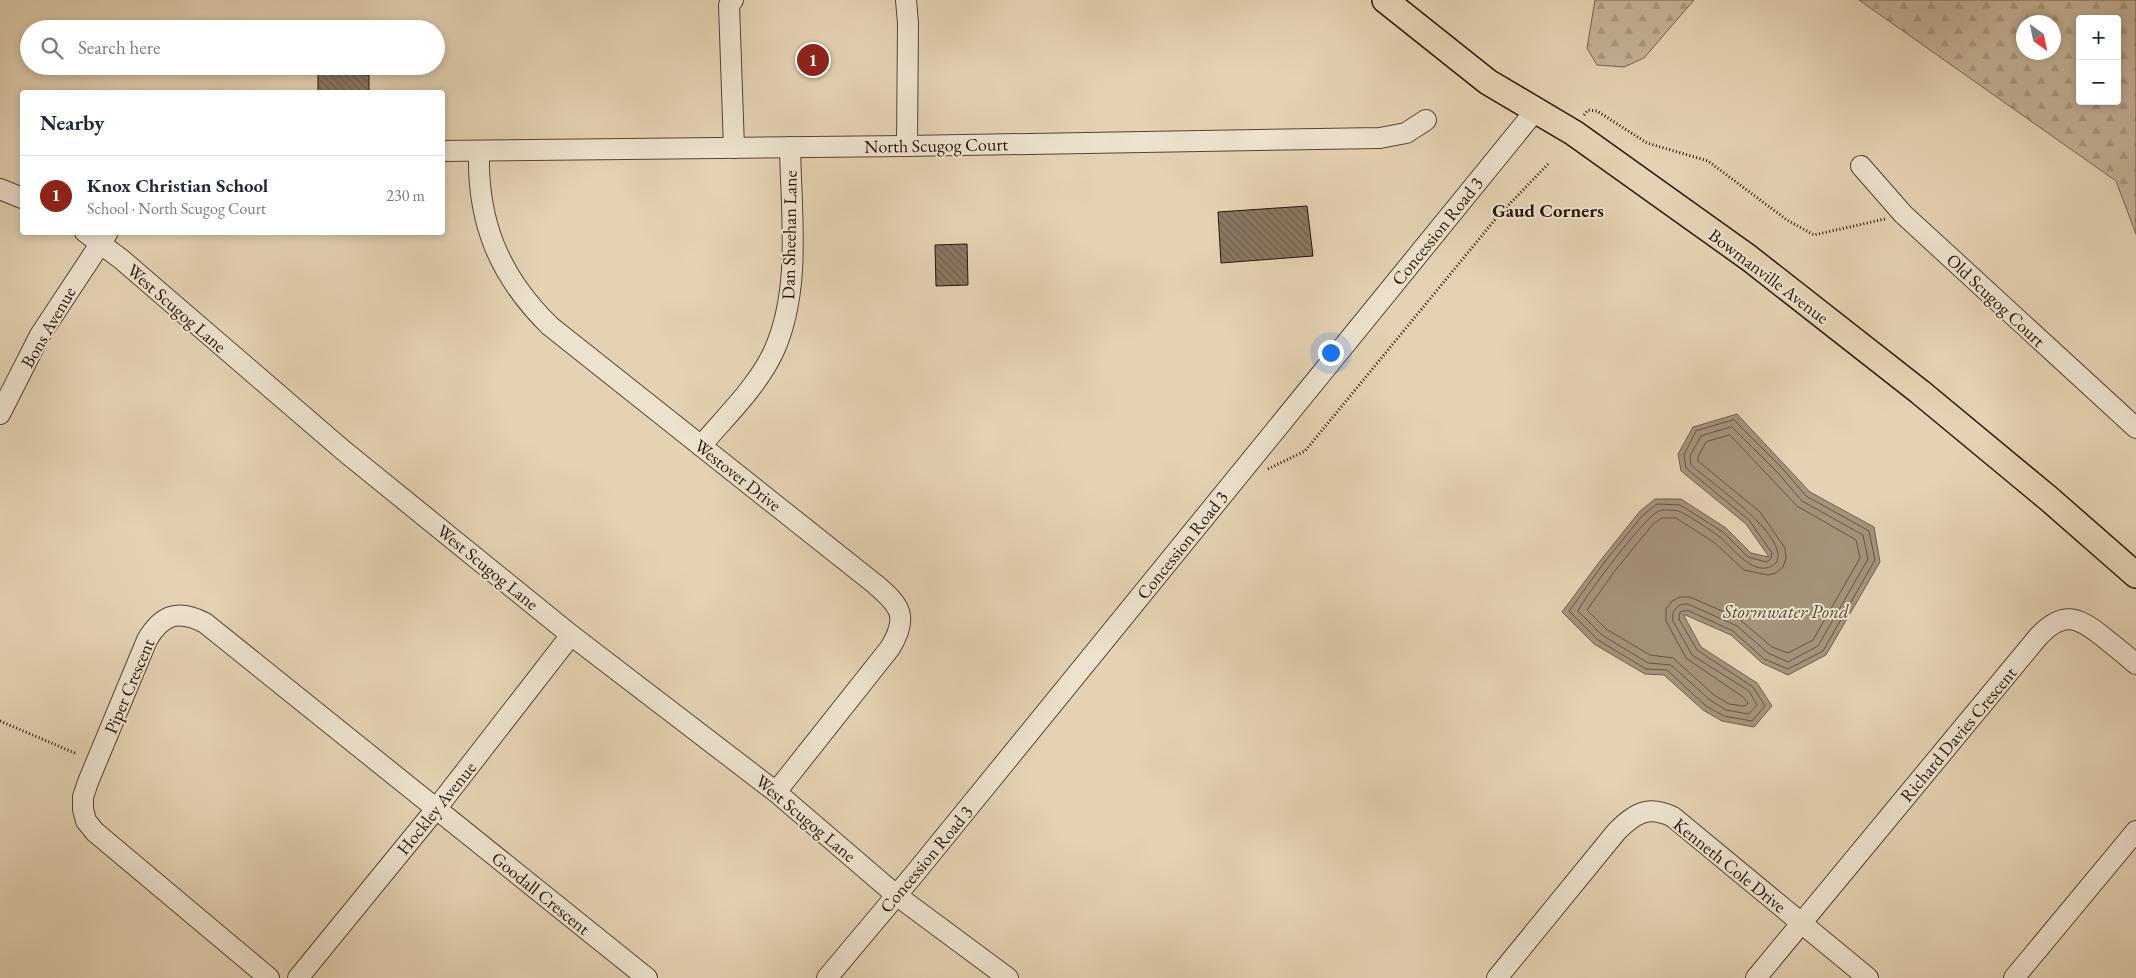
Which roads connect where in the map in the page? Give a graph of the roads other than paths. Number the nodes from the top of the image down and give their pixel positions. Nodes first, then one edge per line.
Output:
1 (733, 0) edge
2 (906, 0) edge
3 (1385, 0) edge
4 (1534, 111) junction
5 (1426, 120) dead end
6 (907, 146) junction
7 (790, 147) junction
8 (734, 148) junction
9 (478, 150) junction
10 (445, 151) edge
11 (1861, 166) dead end
12 (0, 188) edge
13 (20, 197) edge
14 (98, 236) edge
15 (0, 414) edge
16 (2136, 428) edge
17 (701, 446) junction
18 (2136, 575) edge
19 (571, 635) junction
20 (2136, 664) edge
21 (776, 792) junction
22 (436, 809) junction
23 (2136, 831) edge
24 (896, 895) junction
25 (1801, 923) junction
26 (269, 978) edge
27 (298, 978) edge
28 (646, 978) edge
29 (827, 978) edge
30 (1008, 978) edge
31 (1497, 978) edge
32 (1756, 978) edge
33 (1868, 978) edge
34 (2014, 978) edge

1 - 8 street
2 - 6 street
3 - 4 main road, Bowmanville Avenue
4 - 18 main road, Bowmanville Avenue
4 - 24 street, Concession Road 3
5 - 6 street, North Scugog Court
6 - 7 street, North Scugog Court
7 - 8 street, North Scugog Court
7 - 17 street, Dan Sheehan Lane
8 - 9 street, North Scugog Court
9 - 10 street, North Scugog Court
9 - 17 street, Westover Drive
11 - 16 street, Old Scugog Court
12 - 13 street
14 - 15 street, Bons Avenue
14 - 19 street, West Scugog Lane
17 - 21 street, Westover Drive
19 - 21 street, West Scugog Lane
19 - 22 street, Hockley Avenue
20 - 25 street, Richard Davies Crescent
21 - 24 street, West Scugog Lane
22 - 26 street, Piper Crescent
22 - 27 street, Hockley Avenue
22 - 28 street, Goodall Crescent
23 - 34 street
24 - 29 street, Concession Road 3
24 - 30 street, West Scugog Lane
25 - 31 street, Kenneth Cole Drive
25 - 32 street, Richard Davies Crescent
25 - 33 street, Kenneth Cole Drive

